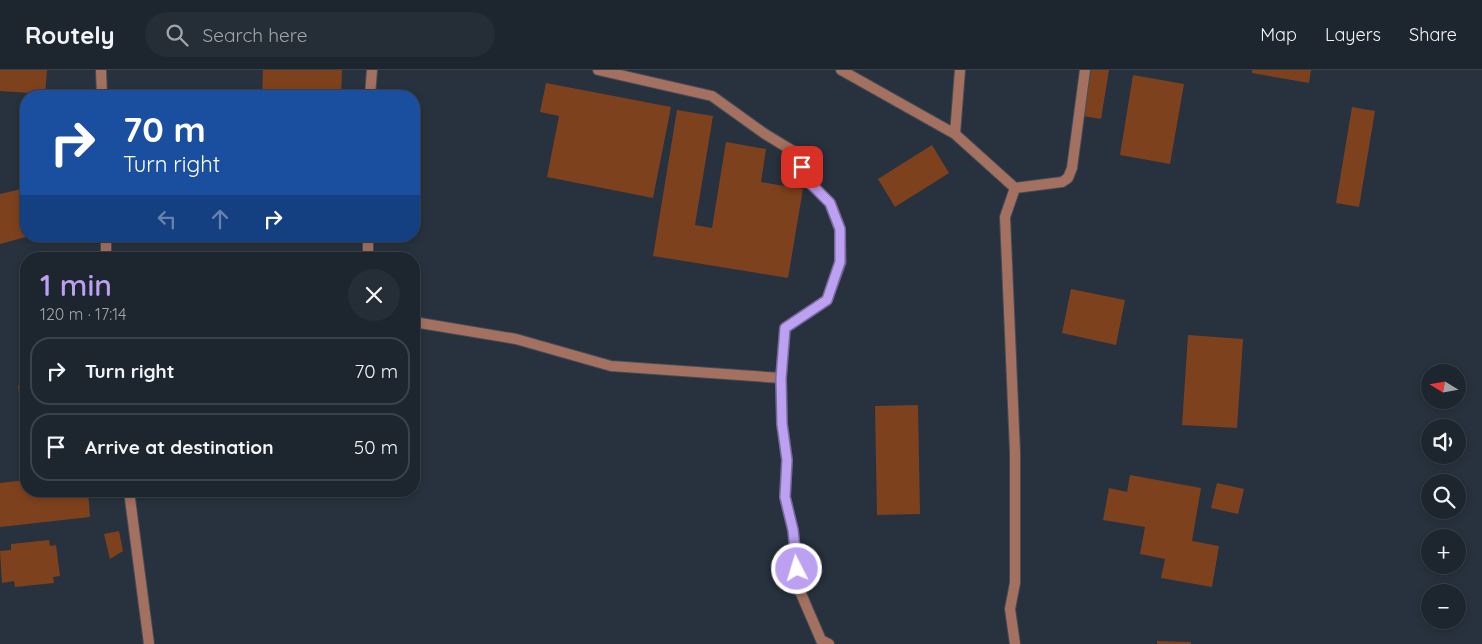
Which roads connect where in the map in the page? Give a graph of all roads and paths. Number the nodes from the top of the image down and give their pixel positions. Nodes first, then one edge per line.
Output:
1 (101, 70) edge
2 (372, 70) edge
3 (598, 70) edge
4 (841, 70) edge
5 (960, 70) edge
6 (1086, 70) edge
7 (102, 90) edge
8 (370, 90) edge
9 (955, 134) junction
10 (1015, 188) junction
11 (420, 323) edge
12 (781, 378) junction
13 (130, 497) edge
14 (823, 643) edge
15 (149, 644) edge
16 (1015, 644) edge

1 - 7 street
2 - 8 street
3 - 12 street
4 - 9 street
5 - 9 street
6 - 10 street
9 - 10 street
10 - 16 street
11 - 12 street
12 - 14 street
13 - 15 street

